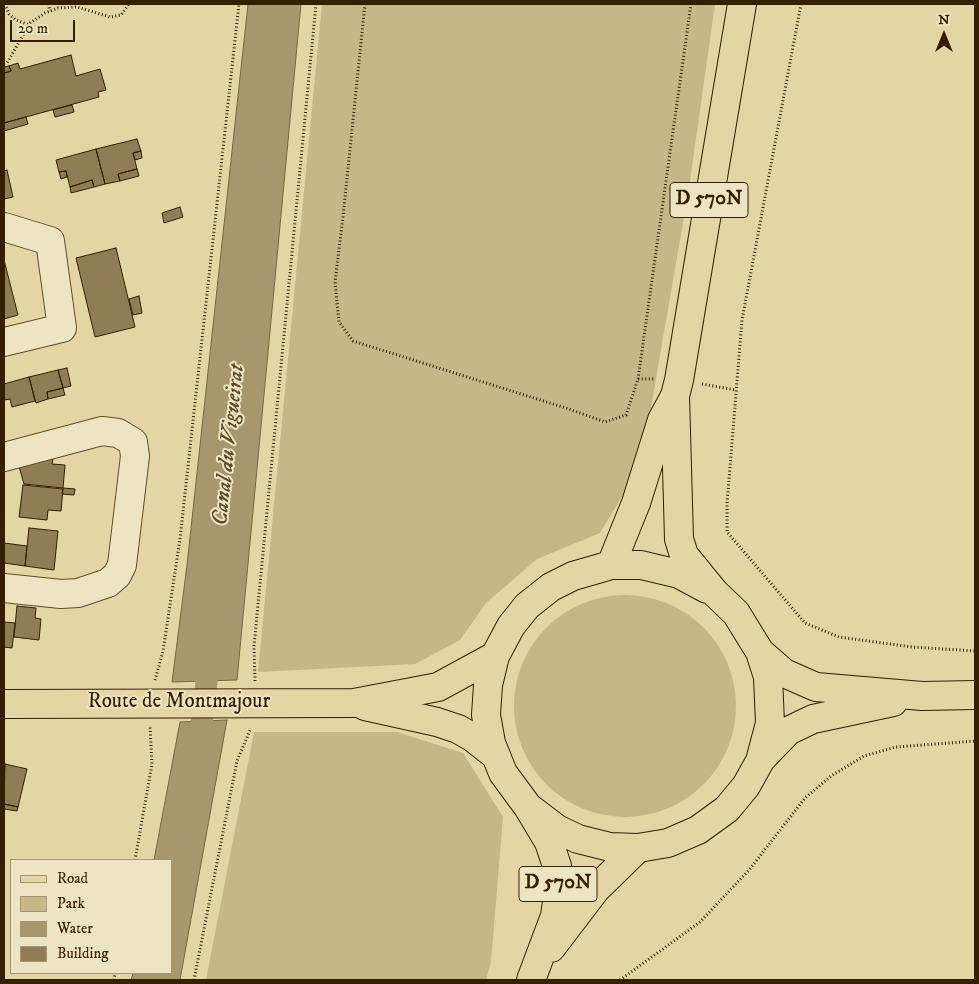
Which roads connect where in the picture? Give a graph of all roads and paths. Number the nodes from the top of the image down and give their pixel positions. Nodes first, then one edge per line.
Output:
1 (5, 4) edge
2 (48, 4) edge
3 (130, 4) edge
4 (239, 4) edge
5 (316, 4) edge
6 (364, 4) edge
7 (691, 4) edge
8 (742, 4) edge
9 (801, 4) edge
10 (50, 11) junction
11 (29, 25) junction
12 (4, 63) edge
13 (4, 227) edge
14 (4, 342) edge
15 (638, 379) junction
16 (677, 388) junction
17 (736, 390) junction
18 (4, 457) edge
19 (611, 565) junction
20 (4, 588) edge
21 (715, 593) junction
22 (975, 651) edge
23 (760, 652) junction
24 (495, 656) junction
25 (975, 695) edge
26 (922, 696) junction
27 (152, 702) junction
28 (258, 702) junction
29 (354, 703) junction
30 (4, 704) edge
31 (975, 741) edge
32 (496, 755) junction
33 (760, 761) junction
34 (528, 807) junction
35 (638, 848) junction
36 (135, 859) edge
37 (535, 973) edge
38 (194, 980) edge
39 (620, 980) edge

1 - 11 path
2 - 10 path
3 - 10 path
4 - 27 path
5 - 28 path
6 - 15 path
7 - 15 path
8 - 16 main road, D 570N
9 - 17 path
10 - 11 path
11 - 12 path
13 - 14 street
15 - 16 path
16 - 17 path
16 - 19 main road, D 570N
16 - 21 main road, D 570N
17 - 22 path
18 - 20 street
19 - 21 main road
19 - 24 main road
21 - 23 main road
23 - 26 main road
23 - 33 main road
24 - 29 main road, Route de Montmajour
24 - 32 main road
25 - 26 main road
26 - 33 main road
27 - 28 main road, Route de Montmajour
27 - 30 main road, Route de Montmajour
27 - 36 path
28 - 29 main road, Route de Montmajour
28 - 38 path
29 - 32 main road, Route de Montmajour
31 - 39 path
32 - 34 main road
33 - 35 main road
34 - 35 main road
34 - 37 main road, D 570N
35 - 37 main road, D 570N

